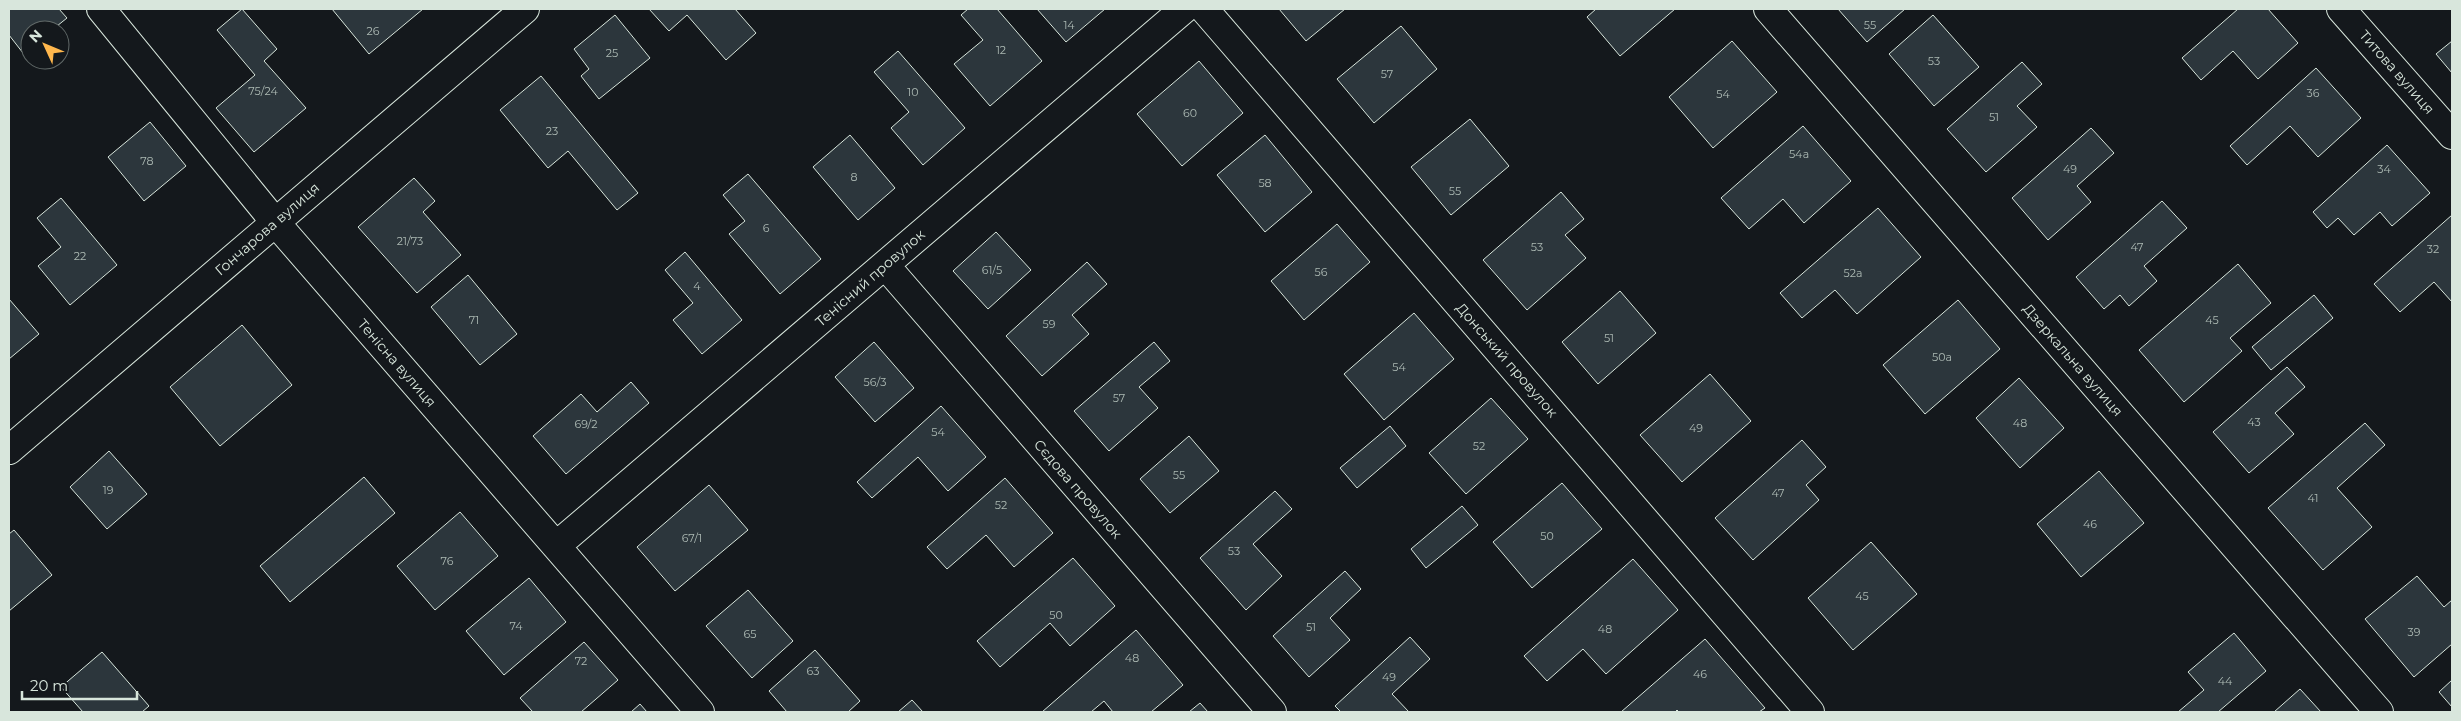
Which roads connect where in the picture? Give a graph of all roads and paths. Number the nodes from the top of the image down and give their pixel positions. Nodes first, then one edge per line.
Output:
1 (101, 9) edge
2 (525, 9) edge
3 (1184, 9) edge
4 (1204, 9) edge
5 (1768, 9) edge
6 (2341, 9) edge
7 (2452, 135) edge
8 (275, 222) junction
9 (885, 265) junction
10 (9, 450) edge
11 (556, 546) junction
12 (700, 712) edge
13 (1272, 712) edge
14 (1810, 712) edge
15 (2379, 712) edge

1 - 8 street, Тенісна вулиця
2 - 8 street, Гончарова вулиця
3 - 9 street, Тенісний провулок
4 - 14 street, Донський провулок
5 - 15 street, Дзеркальна вулиця
6 - 7 street, Титова вулиця
8 - 10 street, Гончарова вулиця
8 - 11 street, Тенісна вулиця
9 - 11 street, Тенісний провулок
9 - 13 street, Сєдова провулок
11 - 12 street, Тенісна вулиця

